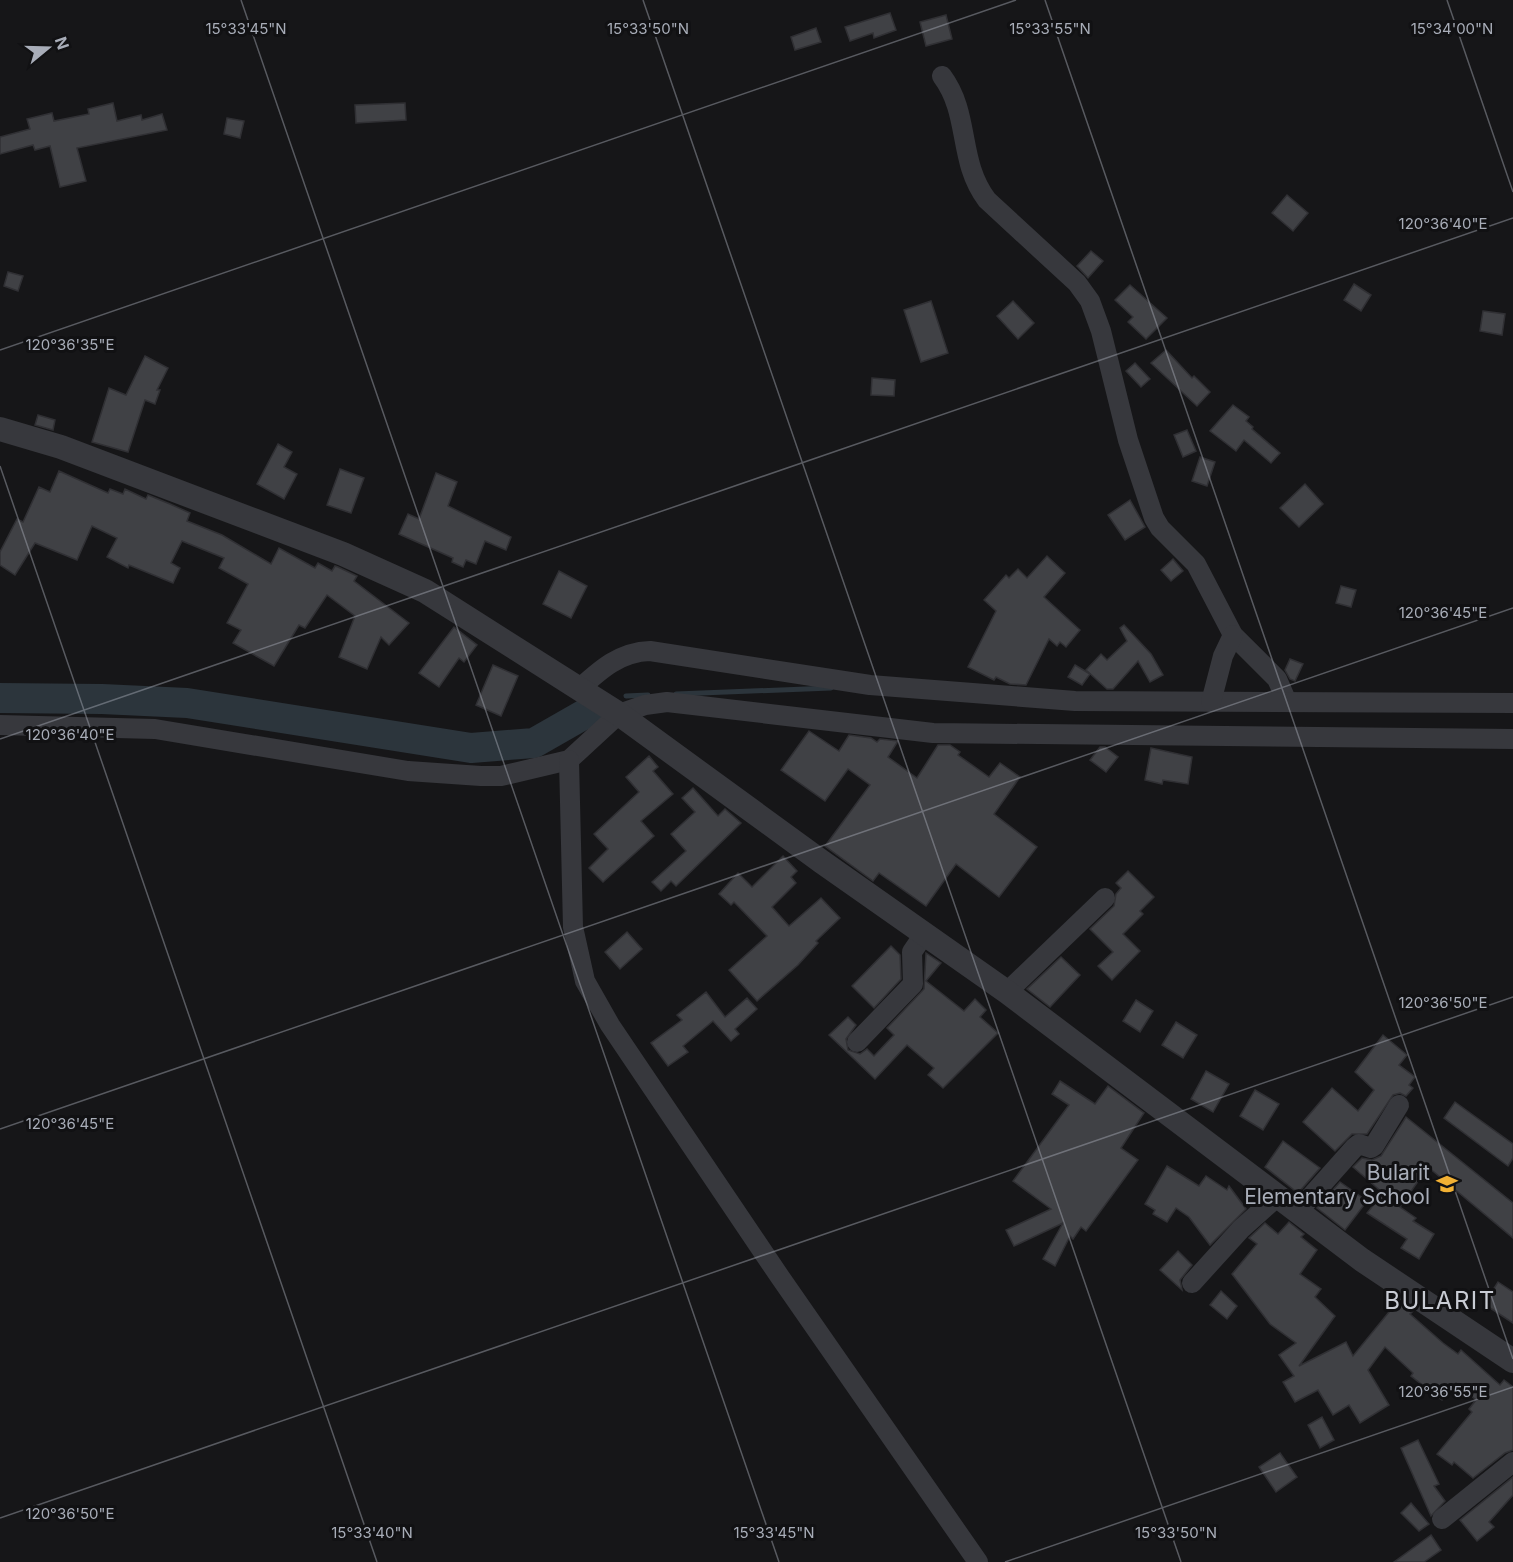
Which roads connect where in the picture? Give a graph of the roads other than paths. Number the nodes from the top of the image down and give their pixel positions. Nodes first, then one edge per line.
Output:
1 (942, 76) dead end
2 (0, 429) edge
3 (1233, 635) junction
4 (579, 688) junction
5 (1211, 702) junction
6 (1287, 702) junction
7 (1513, 704) edge
8 (619, 714) junction
9 (0, 725) edge
10 (1513, 739) edge
11 (569, 760) junction
12 (1105, 898) dead end
13 (925, 933) junction
14 (1007, 992) junction
15 (857, 1042) dead end
16 (1399, 1105) dead end
17 (1279, 1195) junction
18 (1299, 1210) junction
19 (1192, 1283) dead end
20 (1513, 1361) edge
21 (1513, 1462) edge
22 (1442, 1518) dead end
23 (978, 1562) edge

1 - 3 street
2 - 4 street
3 - 5 street
3 - 6 street
4 - 5 street
4 - 8 street
5 - 6 street
6 - 7 street
8 - 10 street
8 - 11 street
8 - 13 street
9 - 11 street
11 - 23 street
12 - 14 street
13 - 14 street
13 - 15 street
14 - 17 street
16 - 18 street
17 - 18 street
17 - 19 street
18 - 20 street
21 - 22 street

